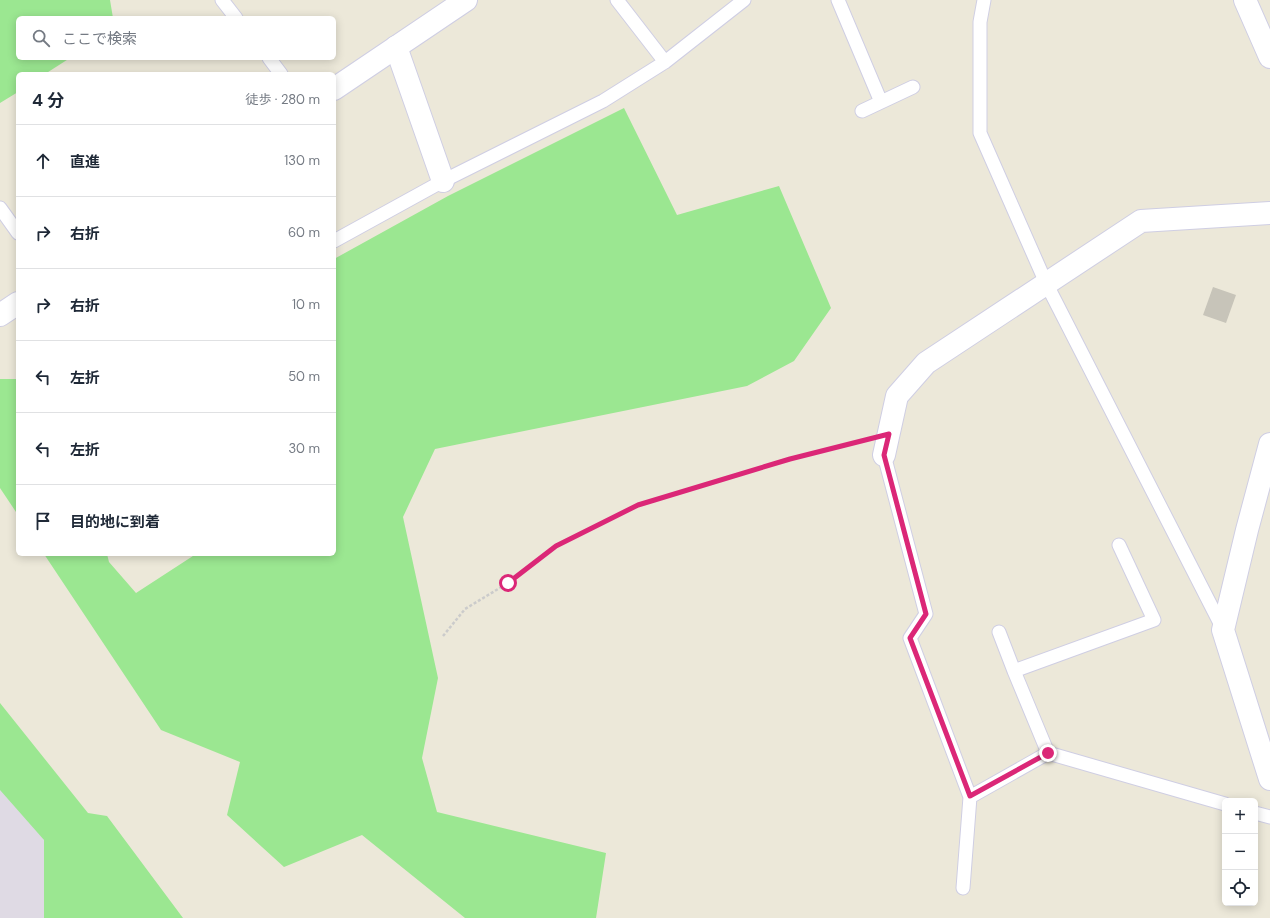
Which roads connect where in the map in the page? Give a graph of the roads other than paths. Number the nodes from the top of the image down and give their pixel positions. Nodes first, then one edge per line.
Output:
1 (222, 0) edge
2 (466, 0) edge
3 (617, 0) edge
4 (744, 0) edge
5 (838, 0) edge
6 (984, 0) edge
7 (1246, 0) edge
8 (234, 16) edge
9 (396, 47) junction
10 (1270, 57) edge
11 (271, 60) edge
12 (665, 62) junction
13 (280, 72) edge
14 (913, 87) dead end
15 (336, 88) edge
16 (881, 102) junction
17 (862, 111) dead end
18 (443, 181) junction
19 (0, 208) edge
20 (1270, 212) edge
21 (16, 231) edge
22 (336, 240) edge
23 (1046, 283) junction
24 (16, 304) edge
25 (0, 315) edge
26 (887, 444) joint
27 (1270, 444) edge
28 (1119, 545) dead end
29 (1223, 630) junction
30 (999, 632) dead end
31 (1014, 671) junction
32 (1048, 753) junction
33 (1270, 779) edge
34 (970, 796) junction
35 (1222, 803) edge
36 (1258, 814) edge
37 (1270, 818) edge
38 (963, 888) dead end

1 - 8 lane
2 - 9 street
3 - 12 lane
4 - 12 lane
5 - 16 lane
6 - 23 lane
7 - 10 street
9 - 15 street
9 - 18 street
11 - 13 lane
12 - 18 lane
14 - 16 lane
16 - 17 lane
18 - 22 lane
19 - 21 lane
20 - 23 street
23 - 26 street
23 - 29 lane
24 - 25 street
26 - 34 lane
27 - 29 street
28 - 31 lane
29 - 33 street
30 - 31 lane
31 - 32 lane
32 - 34 lane
32 - 35 lane
34 - 38 lane
36 - 37 lane

